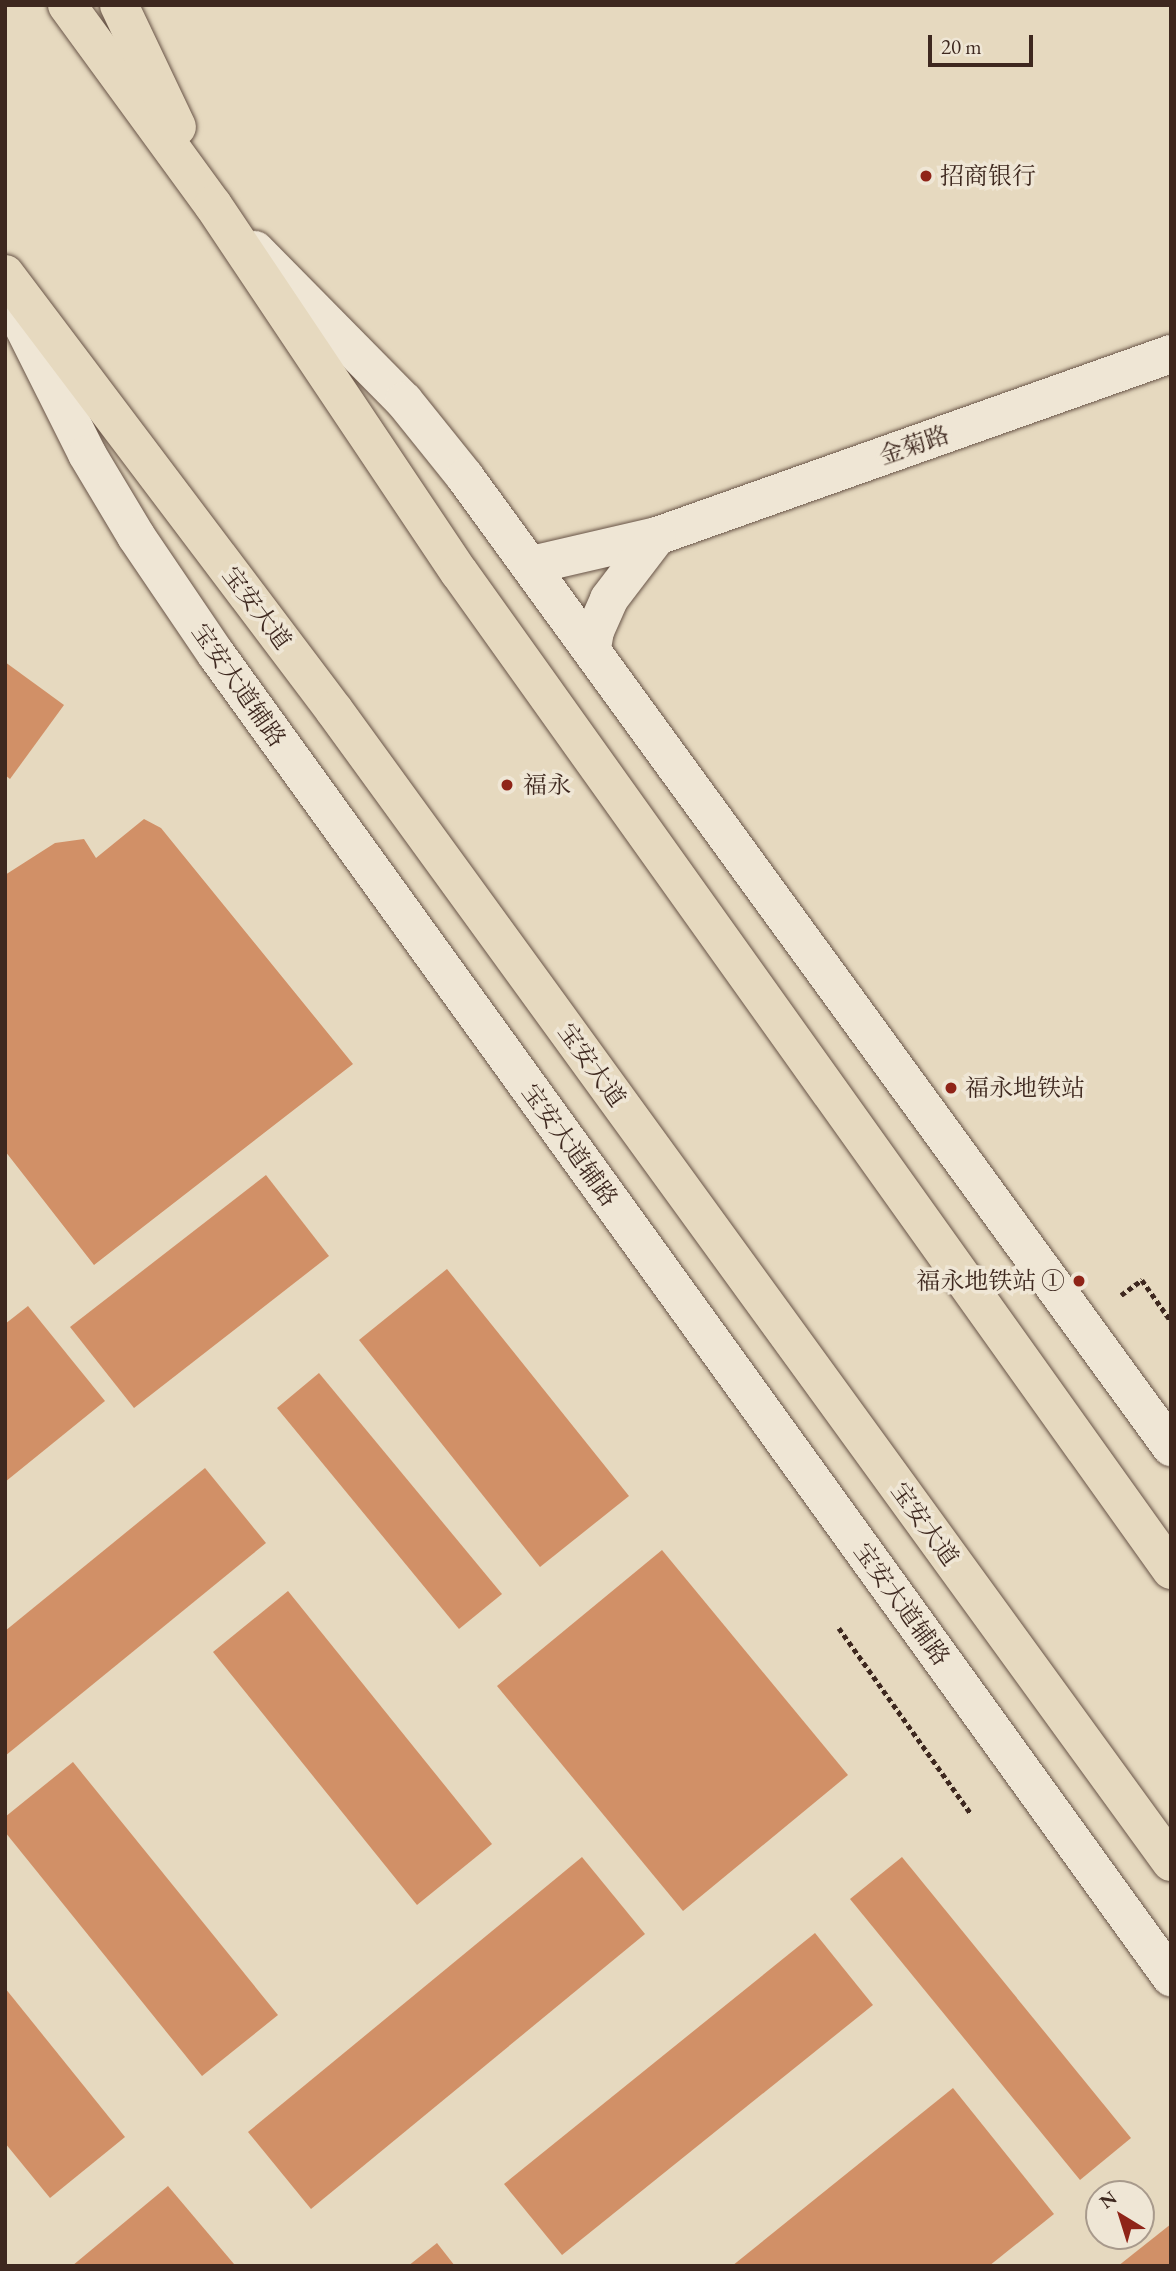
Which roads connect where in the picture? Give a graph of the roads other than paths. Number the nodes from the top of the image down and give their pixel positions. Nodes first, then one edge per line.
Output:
1 (67, 5) edge
2 (119, 5) edge
3 (213, 205) junction
4 (5, 274) edge
5 (5, 290) edge
6 (1171, 354) edge
7 (657, 536) junction
8 (532, 565) junction
9 (592, 648) junction
10 (1171, 1447) edge
11 (1171, 1570) edge
12 (1171, 1862) edge
13 (1171, 1977) edge

1 - 3 main road
2 - 3 main road
3 - 8 main road
3 - 11 main road
4 - 12 main road, 宝安大道
5 - 13 main road, 宝安大道辅路
6 - 7 main road, 金菊路
7 - 8 main road, 金菊路
7 - 9 main road
8 - 9 main road
9 - 10 main road

